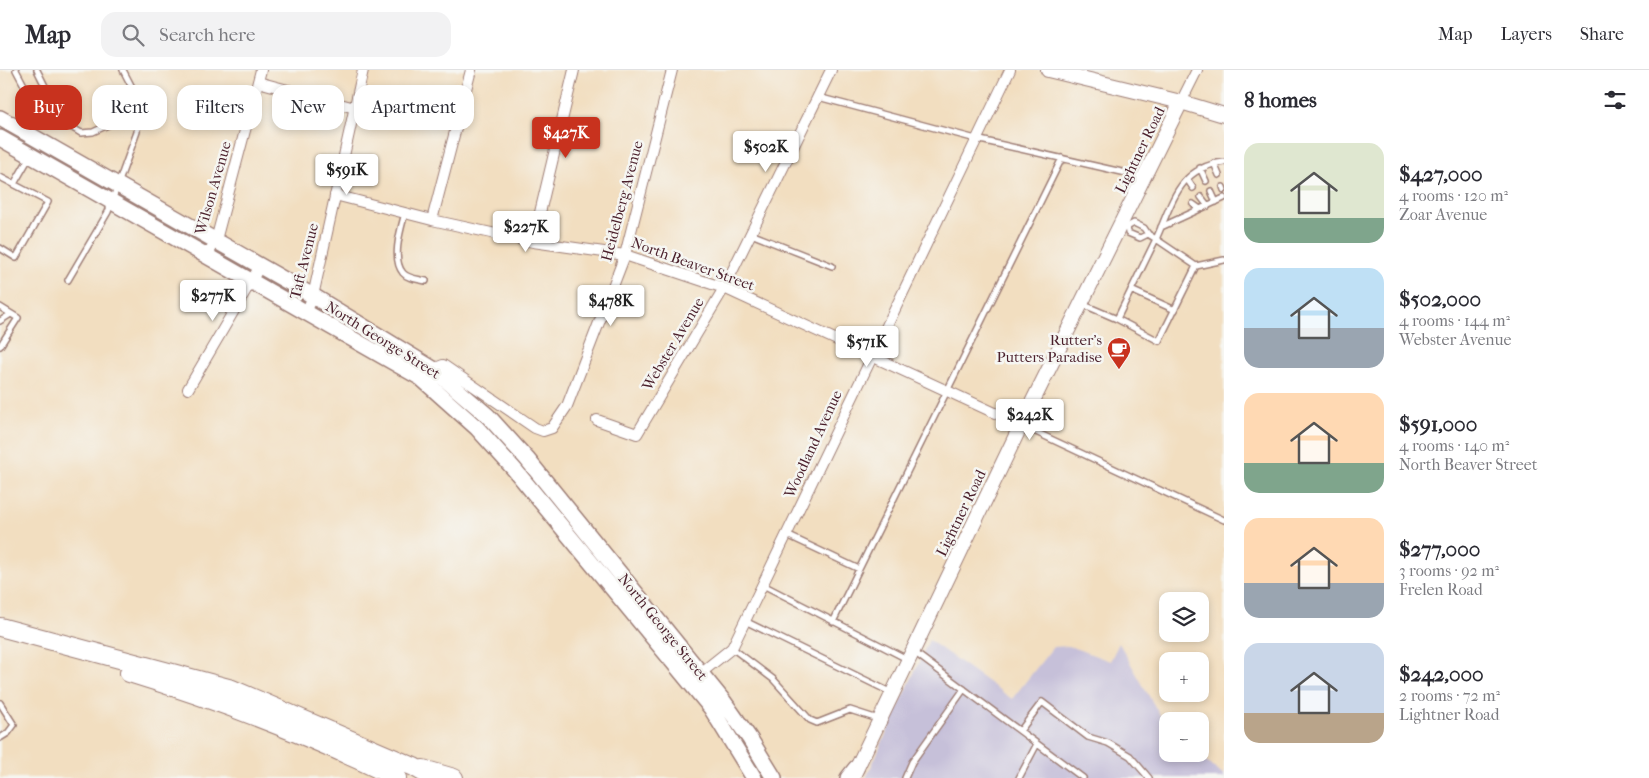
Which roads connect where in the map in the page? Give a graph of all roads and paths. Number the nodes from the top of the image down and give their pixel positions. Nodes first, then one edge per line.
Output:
1 (16, 70) edge
2 (37, 70) edge
3 (123, 70) edge
4 (260, 70) edge
5 (363, 70) edge
6 (471, 70) edge
7 (574, 70) edge
8 (672, 70) edge
9 (831, 70) edge
10 (1010, 70) edge
11 (1048, 70) edge
12 (1197, 70) edge
13 (258, 82) junction
14 (24, 85) edge
15 (44, 85) edge
16 (131, 85) edge
17 (360, 85) edge
18 (818, 97) junction
19 (1181, 102) junction
20 (354, 108) edge
21 (354, 112) edge
22 (1224, 114) edge
23 (0, 118) edge
24 (76, 130) edge
25 (98, 130) edge
26 (137, 130) edge
27 (0, 138) edge
28 (976, 139) junction
29 (30, 155) junction
30 (1062, 158) junction
31 (1224, 162) edge
32 (1214, 163) junction
33 (1200, 168) junction
34 (1219, 176) dead end
35 (0, 177) edge
36 (1144, 177) junction
37 (1186, 180) junction
38 (1206, 180) dead end
39 (14, 184) junction
40 (118, 185) junction
41 (1193, 188) dead end
42 (1178, 191) junction
43 (1211, 191) dead end
44 (335, 195) junction
45 (1184, 196) dead end
46 (1201, 197) dead end
47 (1224, 198) edge
48 (112, 202) junction
49 (1216, 202) junction
50 (1193, 204) dead end
51 (1208, 206) junction
52 (1200, 209) junction
53 (405, 213) junction
54 (432, 220) junction
55 (1124, 225) junction
56 (1162, 228) junction
57 (750, 234) junction
58 (1148, 234) junction
59 (1156, 239) junction
60 (216, 240) junction
61 (533, 242) junction
62 (0, 248) edge
63 (625, 255) junction
64 (207, 256) junction
65 (1224, 260) edge
66 (260, 266) junction
67 (832, 266) dead end
68 (1196, 266) junction
69 (68, 280) dead end
70 (252, 280) junction
71 (426, 281) dead end
72 (724, 288) junction
73 (1131, 290) junction
74 (313, 296) junction
75 (1082, 304) junction
76 (0, 307) edge
77 (1174, 310) junction
78 (306, 313) junction
79 (10, 314) junction
80 (1117, 319) junction
81 (0, 321) edge
82 (0, 346) edge
83 (872, 356) junction
84 (433, 369) junction
85 (188, 389) dead end
86 (947, 391) junction
87 (597, 420) dead end
88 (1021, 425) junction
89 (1224, 520) edge
90 (787, 535) junction
91 (859, 569) junction
92 (763, 585) junction
93 (745, 621) junction
94 (833, 622) junction
95 (0, 636) edge
96 (732, 648) junction
97 (911, 656) junction
98 (696, 677) junction
99 (964, 689) junction
100 (893, 694) junction
101 (0, 703) edge
102 (881, 719) junction
103 (1020, 731) junction
104 (0, 738) edge
105 (750, 739) junction
106 (1037, 744) junction
107 (414, 767) junction
108 (852, 775) edge
109 (397, 778) edge
110 (433, 778) edge
111 (454, 778) edge
112 (754, 778) edge
113 (774, 778) edge
114 (785, 778) edge
115 (905, 778) edge
116 (1019, 778) edge
117 (1083, 778) edge
118 (1148, 778) edge

1 - 14 lane
2 - 15 lane
3 - 16 lane
4 - 13 street, Wilson Avenue
5 - 17 street, Taft Avenue
6 - 54 street
7 - 61 street
8 - 63 street, Heidelberg Avenue
9 - 18 street, Webster Avenue
10 - 28 street, Woodland Avenue
11 - 19 street
12 - 19 street
13 - 20 street
13 - 60 street, Wilson Avenue
18 - 28 lane
18 - 57 street, Webster Avenue
19 - 22 street
19 - 36 street, Lightner Road
21 - 44 street, Taft Avenue
23 - 40 main road, North George Street
24 - 25 lane
26 - 40 lane
27 - 29 main road, North George Street
28 - 30 lane
28 - 83 street, Woodland Avenue
29 - 39 lane
29 - 48 main road, North George Street
30 - 36 lane
30 - 86 lane
31 - 32 lane
32 - 33 lane
32 - 34 lane
33 - 37 lane
33 - 38 lane
35 - 39 lane
36 - 55 street, Lightner Road
37 - 41 lane
37 - 42 lane
39 - 62 lane
40 - 48 lane
40 - 60 main road, North George Street
42 - 45 lane
42 - 56 lane
43 - 49 lane
44 - 53 street, North Beaver Street
44 - 74 street, Taft Avenue
46 - 51 lane
47 - 49 lane
48 - 64 main road, North George Street
48 - 69 lane
49 - 51 lane
50 - 52 lane
51 - 52 lane
52 - 56 lane
53 - 54 street, North Beaver Street
53 - 71 lane
54 - 61 street, North Beaver Street
55 - 58 lane
55 - 58 lane
55 - 75 street, Lightner Road
56 - 59 lane
57 - 67 lane
57 - 72 street, Webster Avenue
58 - 59 lane
59 - 68 lane
59 - 73 lane
60 - 64 street, Wilson Avenue
60 - 66 main road, North George Street
61 - 63 street, North Beaver Street
63 - 72 street, North Beaver Street
63 - 84 street, Heidelberg Avenue
64 - 70 main road, North George Street
65 - 68 lane
66 - 70 street
66 - 74 main road, North George Street
68 - 77 lane
70 - 78 main road, North George Street
70 - 85 street
72 - 83 street, North Beaver Street
72 - 87 street, Webster Avenue
73 - 77 lane
73 - 80 lane
74 - 78 street, Taft Avenue
74 - 84 main road, North George Street
75 - 80 lane
75 - 88 street, Lightner Road
76 - 79 lane
77 - 80 lane
78 - 98 main road, North George Street
79 - 81 lane
79 - 82 lane
83 - 86 street, North Beaver Street
83 - 90 street, Woodland Avenue
84 - 98 main road, North George Street
86 - 88 street, North Beaver Street
86 - 91 lane
88 - 89 lane
88 - 97 street, Lightner Road
90 - 91 lane
90 - 92 street, Woodland Avenue
91 - 94 lane
92 - 93 street, Woodland Avenue
92 - 94 lane
93 - 96 street, Woodland Avenue
93 - 100 lane
94 - 97 lane
95 - 107 highway
95 - 109 highway
96 - 98 street, Woodland Avenue
96 - 102 lane
97 - 99 lane
97 - 100 street, Lightner Road
98 - 105 main road, North George Street
98 - 112 main road, North George Street
99 - 103 lane
99 - 115 lane
100 - 102 street, Lightner Road
101 - 104 lane
102 - 108 street, Lightner Road
103 - 106 lane
103 - 118 lane
105 - 113 main road, North George Street
105 - 114 main road
106 - 116 lane
106 - 117 lane
107 - 110 highway
107 - 111 highway

